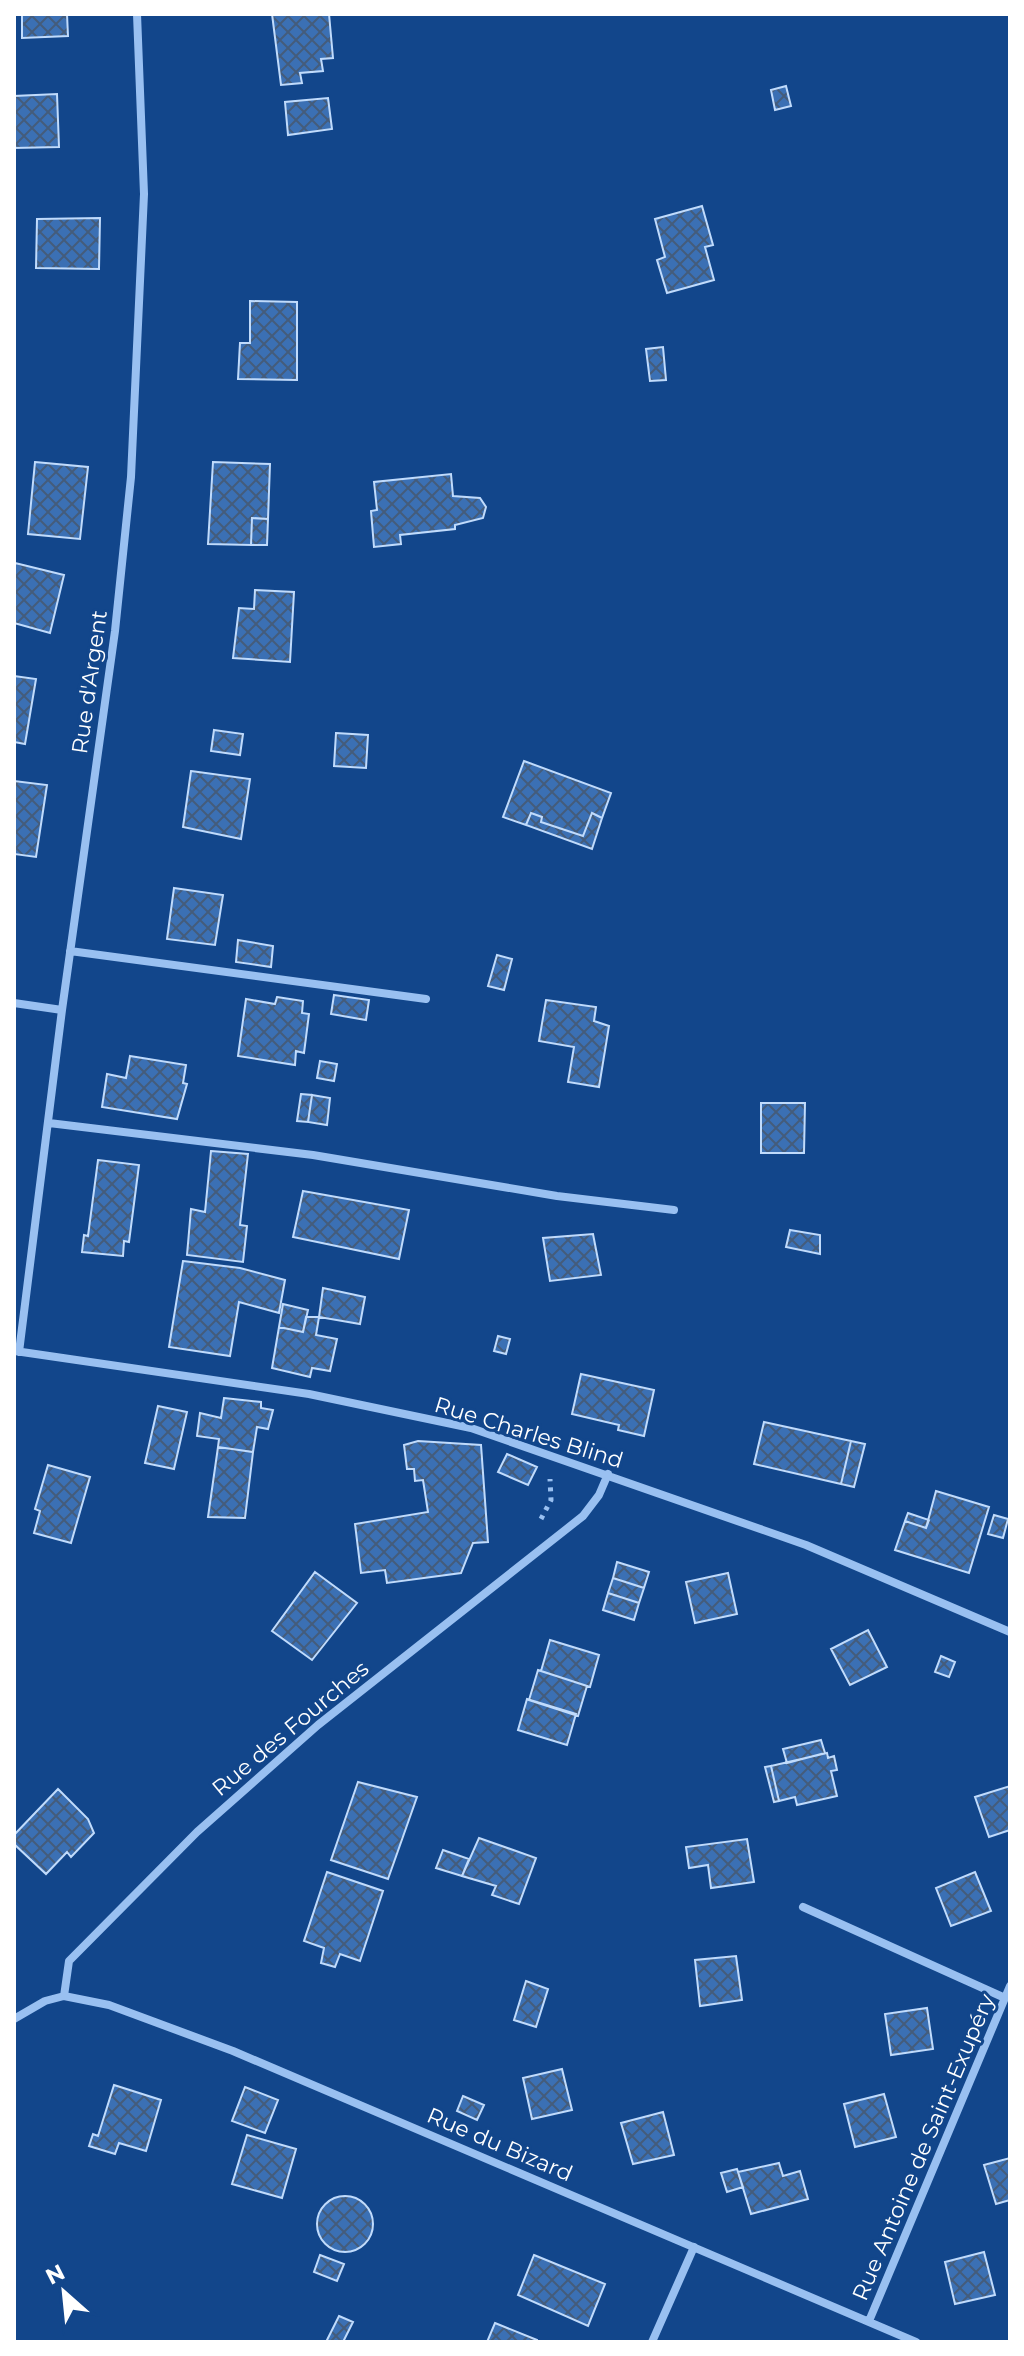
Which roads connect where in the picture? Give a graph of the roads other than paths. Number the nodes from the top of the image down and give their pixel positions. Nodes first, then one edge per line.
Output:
1 (137, 14) edge
2 (70, 951) junction
3 (426, 999) dead end
4 (14, 1003) edge
5 (62, 1010) junction
6 (49, 1123) junction
7 (674, 1210) dead end
8 (17, 1351) edge
9 (608, 1474) junction
10 (1010, 1632) edge
11 (803, 1907) dead end
12 (1010, 1986) edge
13 (64, 1996) junction
14 (1005, 1998) junction
15 (14, 2019) edge
16 (694, 2247) junction
17 (869, 2321) junction
18 (652, 2342) edge
19 (916, 2342) edge

1 - 2 street, Rue d'Argent
2 - 3 street
2 - 5 street, Rue d'Argent
4 - 5 street
5 - 6 street, Rue d'Argent
6 - 7 street
6 - 8 street, Rue d'Argent
8 - 9 street, Rue Charles Blind
9 - 10 street, Rue Charles Blind
9 - 13 street, Rue des Fourches
11 - 14 street
12 - 14 street, Rue Antoine de Saint-Exupéry
13 - 15 street
13 - 16 street, Rue du Bizard
14 - 17 street, Rue Antoine de Saint-Exupéry
16 - 17 street, Rue du Bizard
16 - 18 street
17 - 19 street, Rue du Bizard

